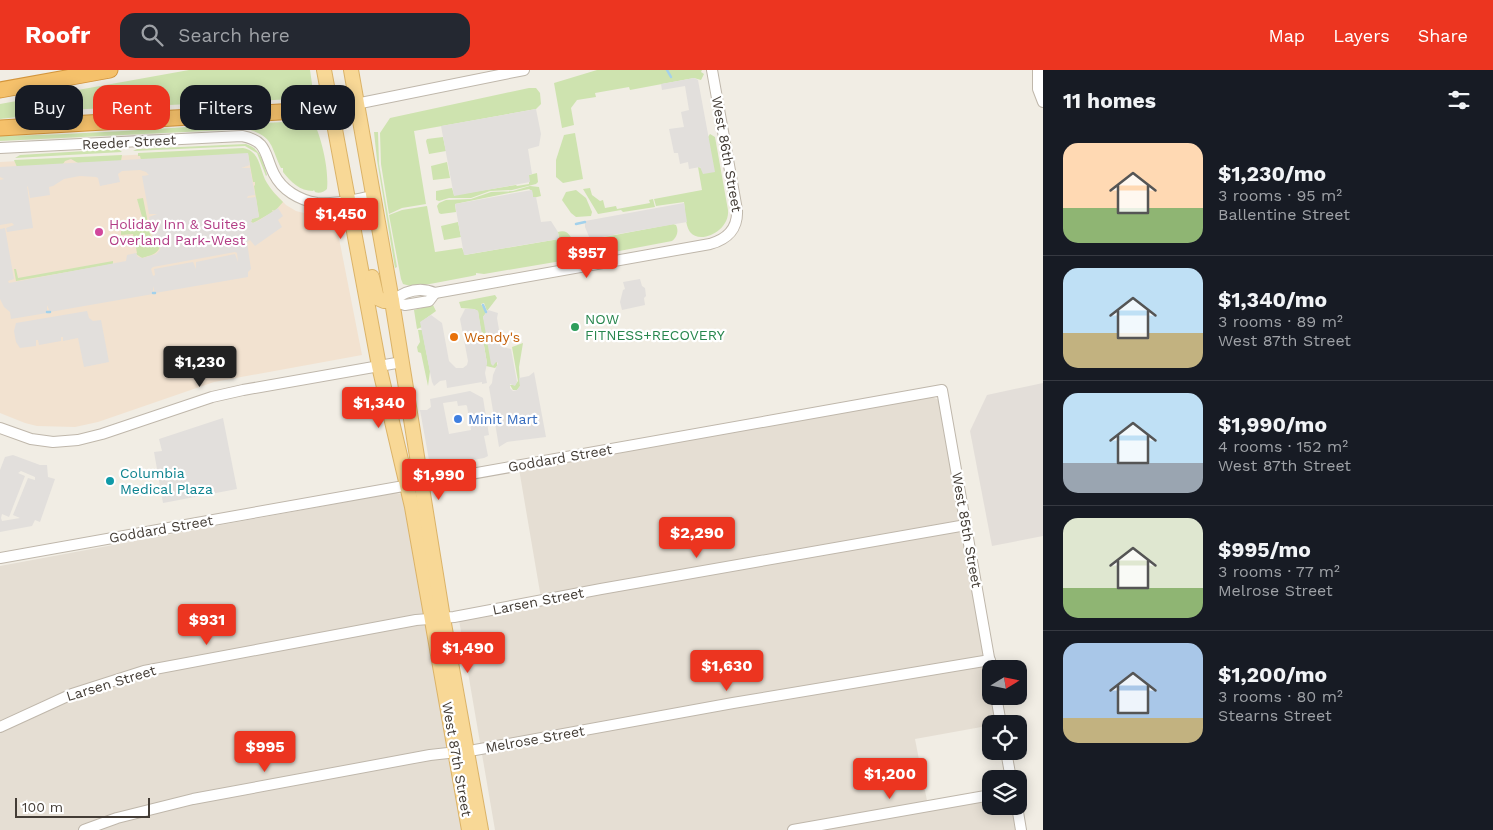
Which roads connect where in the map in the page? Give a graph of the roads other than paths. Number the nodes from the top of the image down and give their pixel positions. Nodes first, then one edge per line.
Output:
1 (110, 70) edge
2 (351, 70) edge
3 (524, 70) edge
4 (712, 70) edge
5 (1038, 70) edge
6 (324, 72) edge
7 (326, 85) edge
8 (0, 90) edge
9 (1043, 102) edge
10 (358, 104) junction
11 (355, 105) edge
12 (281, 112) edge
13 (0, 128) edge
14 (335, 130) edge
15 (0, 148) edge
16 (374, 196) junction
17 (348, 200) junction
18 (352, 222) junction
19 (392, 302) junction
20 (402, 362) junction
21 (380, 366) junction
22 (942, 390) joint
23 (0, 428) edge
24 (421, 482) junction
25 (407, 485) junction
26 (966, 525) junction
27 (0, 558) edge
28 (437, 618) junction
29 (989, 660) edge
30 (982, 665) edge
31 (0, 727) edge
32 (461, 751) junction
33 (982, 797) edge
34 (1018, 815) edge
35 (84, 830) edge
36 (470, 830) edge
37 (481, 830) edge
38 (793, 830) edge
39 (1021, 830) edge

1 - 8 highway
2 - 10 main road, West 87th Street
3 - 10 street
4 - 19 street, West 86th Street
5 - 9 street
6 - 7 main road, West 87th Street
10 - 11 street
10 - 16 main road, West 87th Street
12 - 13 highway
14 - 17 main road, West 87th Street
15 - 17 street, Reeder Street
16 - 17 street, Reeder Street
16 - 19 main road, West 87th Street
17 - 18 main road, West 87th Street
18 - 19 main road
18 - 21 main road, West 87th Street
19 - 20 main road, West 87th Street
20 - 21 street
20 - 24 main road, West 87th Street
21 - 23 street
21 - 25 main road, West 87th Street
22 - 24 street, Goddard Street
22 - 26 street, West 85th Street
24 - 25 street, Goddard Street
24 - 28 main road, West 87th Street
25 - 27 street, Goddard Street
25 - 28 main road, West 87th Street
26 - 28 street, Larsen Street
26 - 29 street, West 85th Street
28 - 31 street, Larsen Street
28 - 32 main road, West 87th Street
30 - 32 street, Melrose Street
32 - 35 street, Melrose Street
32 - 36 main road, West 87th Street
32 - 37 main road, West 87th Street
33 - 38 street
34 - 39 street

